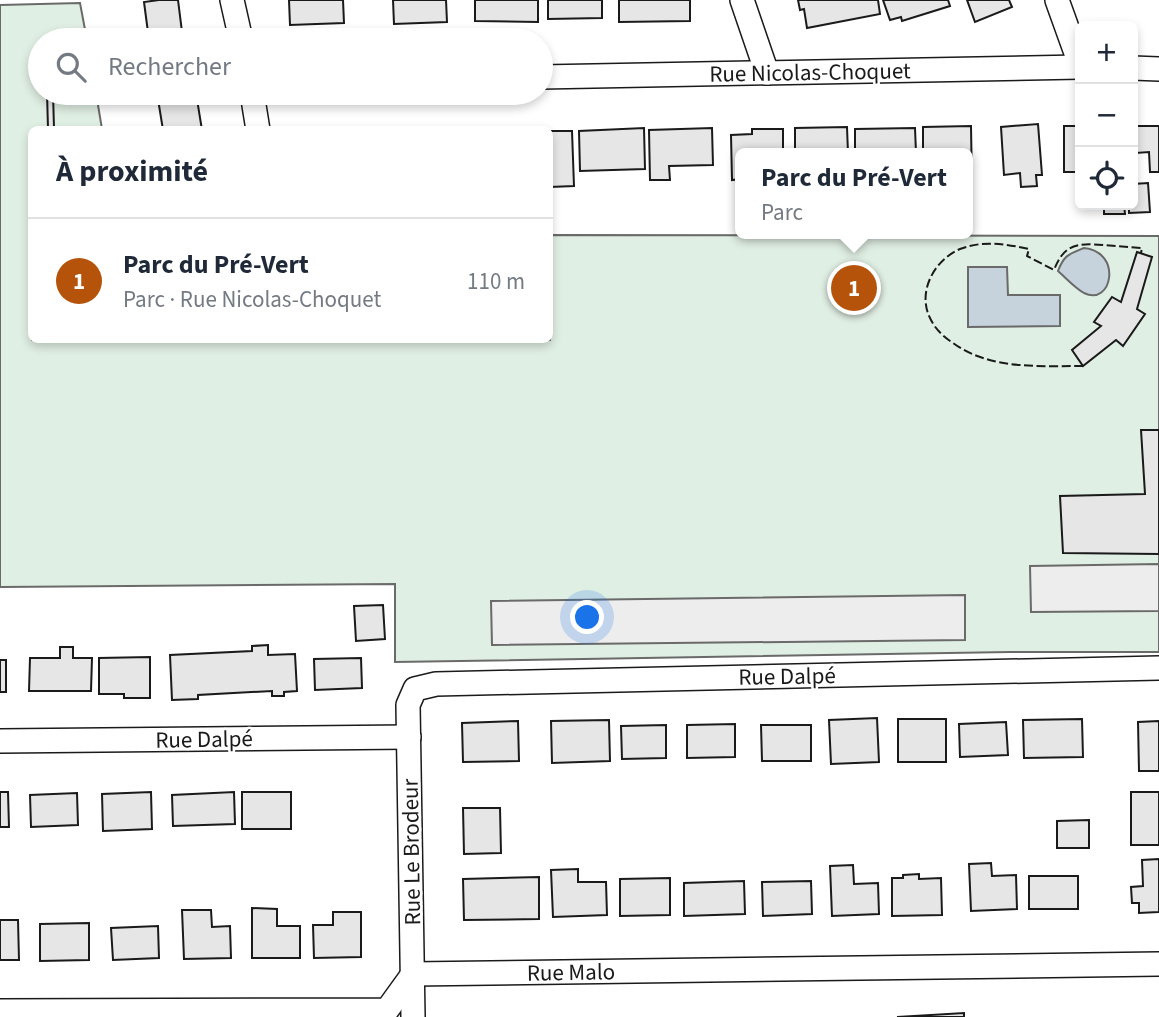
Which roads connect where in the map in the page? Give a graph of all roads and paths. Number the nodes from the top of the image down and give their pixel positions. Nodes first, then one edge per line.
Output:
1 (232, 0) edge
2 (743, 0) edge
3 (1057, 0) edge
4 (238, 28) edge
5 (1075, 52) edge
6 (1075, 66) edge
7 (1138, 68) edge
8 (1159, 68) edge
9 (767, 73) junction
10 (553, 77) edge
11 (254, 105) edge
12 (257, 126) edge
13 (1159, 668) edge
14 (415, 689) joint
15 (409, 737) junction
16 (0, 741) edge
17 (1159, 964) edge
18 (413, 974) junction
19 (0, 1011) edge
20 (412, 1017) edge

1 - 4 street
2 - 9 street
3 - 5 street
6 - 9 street, Rue Nicolas-Choquet
7 - 8 street
9 - 10 street, Rue Nicolas-Choquet
11 - 12 street
13 - 14 street, Rue Dalpé
14 - 15 street, Rue Le Brodeur
15 - 16 street, Rue Dalpé
15 - 18 street, Rue Le Brodeur
17 - 18 street, Rue Malo
18 - 19 street
18 - 20 street, Rue Le Brodeur

